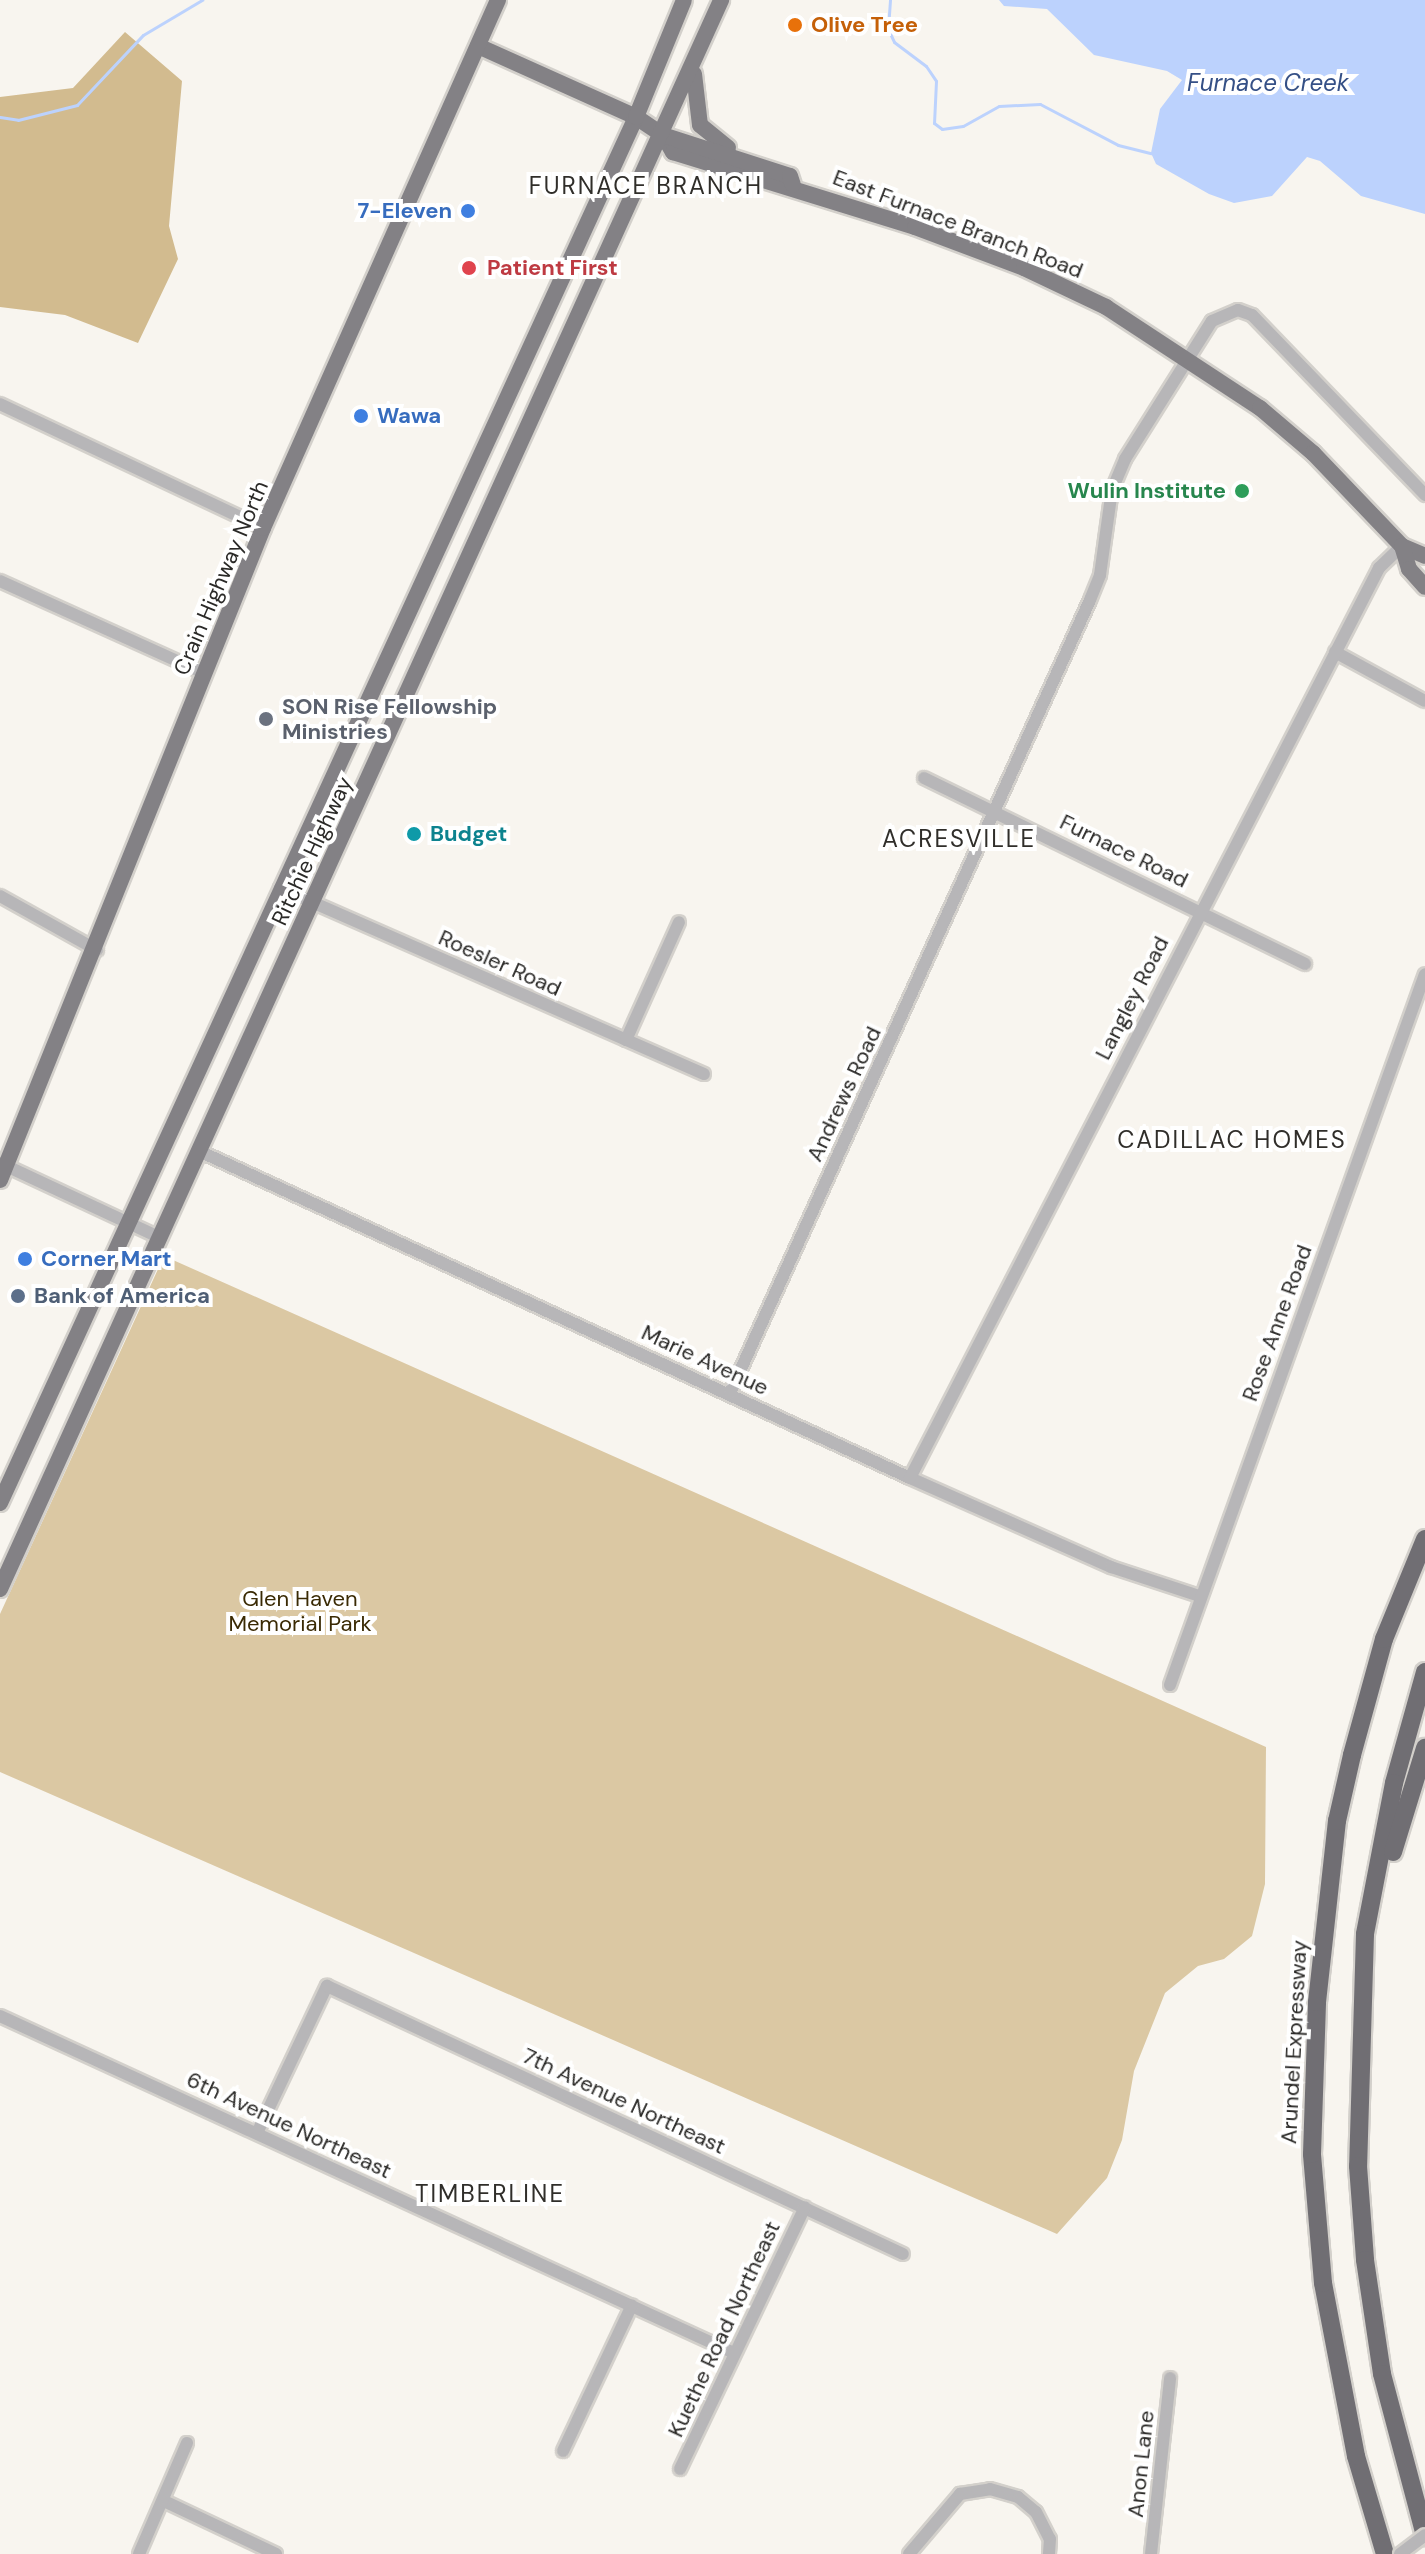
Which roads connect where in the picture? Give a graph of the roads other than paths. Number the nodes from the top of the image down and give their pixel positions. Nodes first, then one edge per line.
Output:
1 (498, 0) edge
2 (684, 0) edge
3 (721, 0) edge
4 (478, 46) junction
5 (694, 68) junction
6 (636, 117) junction
7 (663, 135) junction
8 (765, 168) junction
9 (793, 185) junction
10 (1187, 356) junction
11 (0, 404) edge
12 (1425, 495) edge
13 (263, 528) junction
14 (1402, 546) junction
15 (1425, 556) edge
16 (0, 581) edge
17 (1425, 587) edge
18 (1335, 652) junction
19 (204, 673) junction
20 (1425, 701) edge
21 (924, 778) dead end
22 (994, 812) junction
23 (280, 888) junction
24 (0, 896) edge
25 (312, 902) junction
26 (1200, 911) junction
27 (679, 922) dead end
28 (97, 950) junction
29 (1305, 964) dead end
30 (1425, 974) edge
31 (626, 1040) junction
32 (704, 1074) dead end
33 (199, 1151) junction
34 (2, 1170) edge
35 (127, 1223) junction
36 (159, 1237) junction
37 (730, 1393) junction
38 (910, 1478) junction
39 (0, 1503) edge
40 (1425, 1539) edge
41 (0, 1589) edge
42 (1199, 1596) junction
43 (1425, 1672) edge
44 (1170, 1685) dead end
45 (1425, 1748) edge
46 (1365, 1934) junction
47 (0, 2016) edge
48 (258, 2131) junction
49 (805, 2207) junction
50 (903, 2254) dead end
51 (632, 2305) junction
52 (734, 2353) junction
53 (1170, 2378) dead end
54 (187, 2443) dead end
55 (563, 2451) dead end
56 (680, 2469) dead end
57 (164, 2501) junction
58 (1425, 2536) edge
59 (139, 2554) edge
60 (276, 2554) edge
61 (909, 2554) edge
62 (1049, 2554) edge
63 (1151, 2554) edge
64 (1385, 2554) edge
65 (1400, 2554) edge

1 - 4 main road, Crain Highway North
2 - 6 main road, Ritchie Highway
3 - 5 main road, Ritchie Highway
4 - 6 main road
4 - 13 main road, Crain Highway North
5 - 7 main road, Ritchie Highway
5 - 8 main road
6 - 7 main road
6 - 23 main road, Ritchie Highway
7 - 8 main road, East Furnace Branch Road
7 - 9 main road, East Furnace Branch Road
7 - 25 main road, Ritchie Highway
8 - 9 main road, East Furnace Branch Road
9 - 10 main road, East Furnace Branch Road
10 - 12 street, Andrews Road
10 - 14 main road, East Furnace Branch Road
10 - 22 street, Andrews Road
11 - 13 street
13 - 19 main road, Crain Highway North
14 - 15 main road, East Furnace Branch Road
14 - 17 main road, East Furnace Branch Road
14 - 18 street, Langley Road
16 - 19 street
18 - 20 street
18 - 26 street, Langley Road
19 - 28 main road, Crain Highway North
21 - 22 street, Furnace Road
22 - 26 street, Furnace Road
22 - 37 street, Andrews Road
23 - 25 street, Roesler Road
23 - 35 main road, Ritchie Highway
24 - 28 street
25 - 31 street, Roesler Road
25 - 33 main road, Ritchie Highway
26 - 29 street, Furnace Road
26 - 38 street, Langley Road
27 - 31 street
28 - 34 main road, Crain Highway North
30 - 42 street, Rose Anne Road
31 - 32 street, Roesler Road
33 - 36 main road, Ritchie Highway
33 - 37 street, Marie Avenue
34 - 35 street
35 - 36 street
35 - 39 main road, Ritchie Highway
36 - 41 main road, Ritchie Highway
37 - 38 street, Marie Avenue
38 - 42 street, Marie Avenue
40 - 64 highway, Arundel Expressway
42 - 44 street, Rose Anne Road
43 - 46 highway
45 - 46 highway
46 - 58 highway
47 - 48 street, 6th Avenue Northeast
48 - 49 street, 7th Avenue Northeast
48 - 51 street, 6th Avenue Northeast
49 - 50 street, 7th Avenue Northeast
49 - 52 street, Kuethe Road Northeast
51 - 52 street, 6th Avenue Northeast
51 - 55 street
52 - 56 street, Kuethe Road Northeast
53 - 63 street, Anon Lane
54 - 57 street
57 - 59 street
57 - 60 street
58 - 65 street, bridge
61 - 62 street

